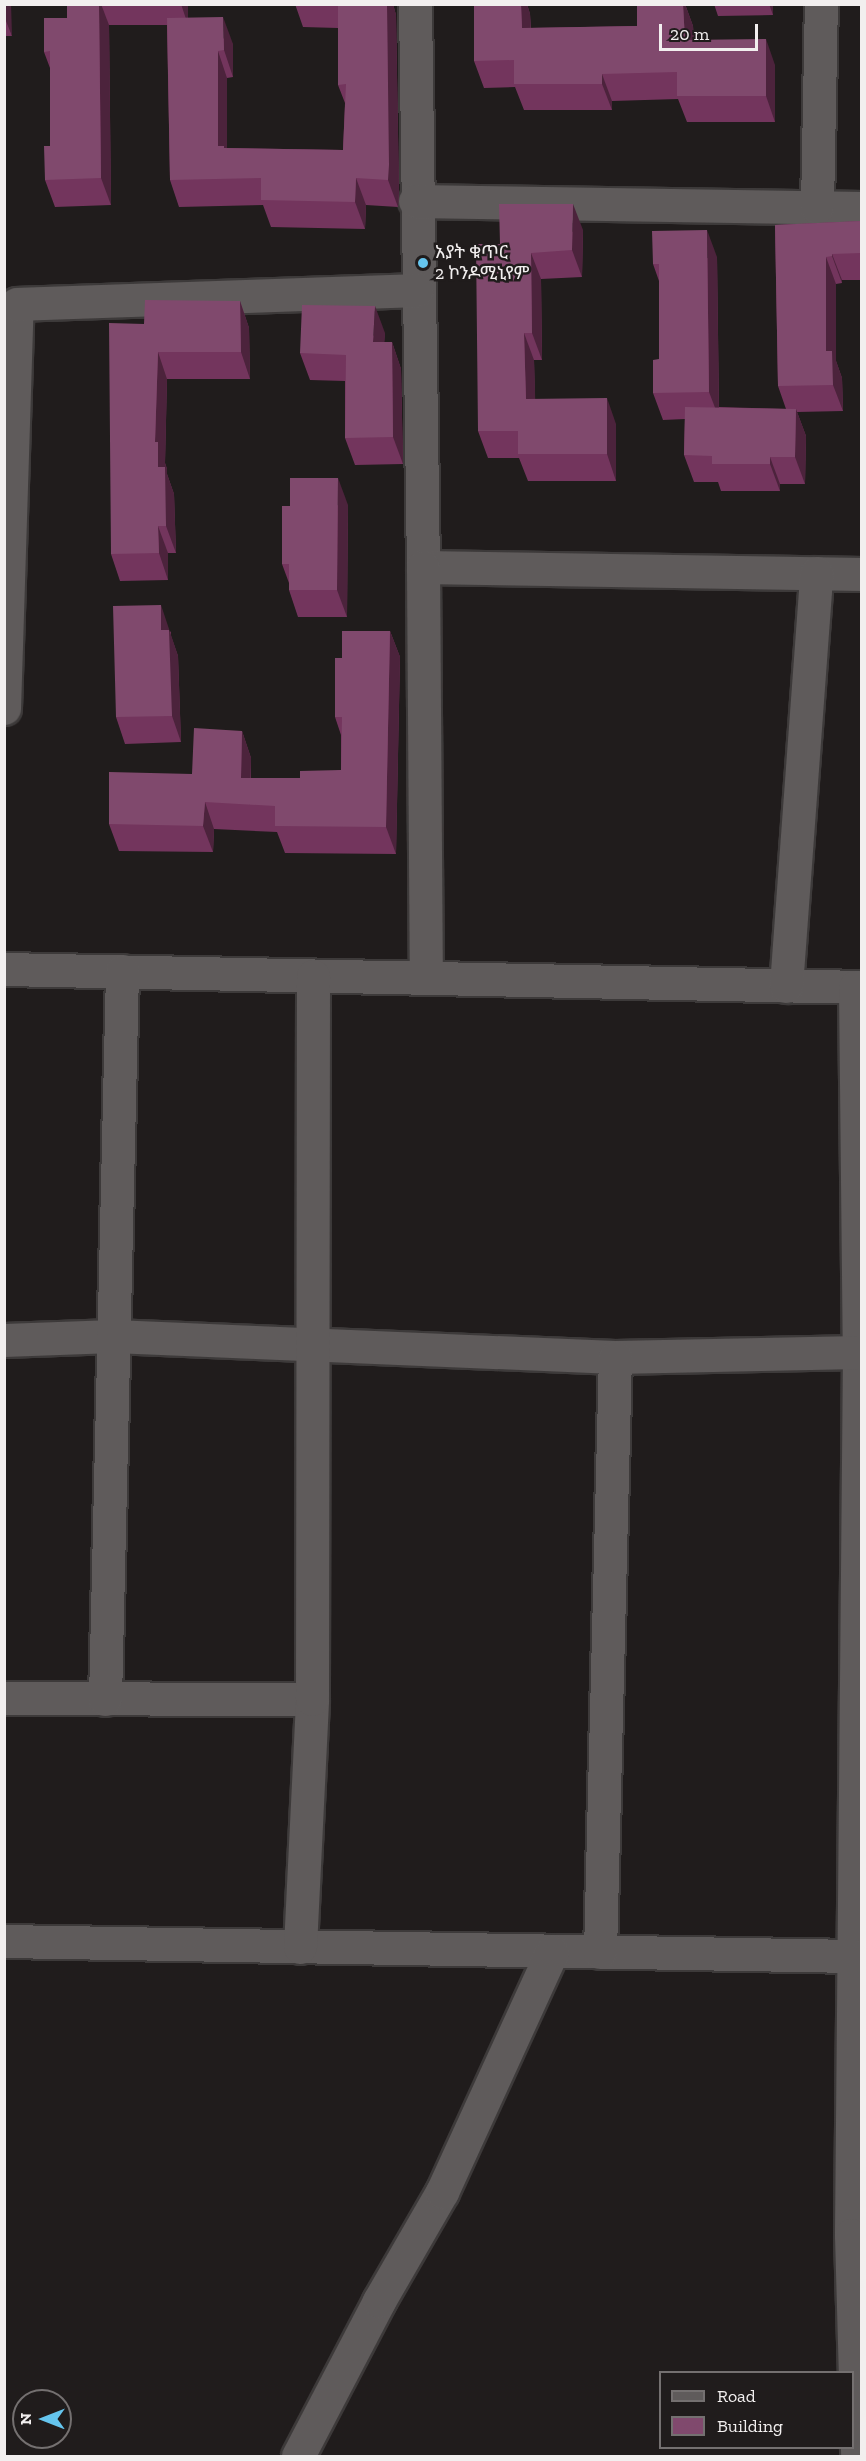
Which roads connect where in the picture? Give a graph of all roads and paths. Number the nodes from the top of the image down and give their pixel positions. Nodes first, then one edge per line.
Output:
1 (415, 4) edge
2 (821, 4) edge
3 (415, 201) junction
4 (817, 207) junction
5 (861, 207) edge
6 (417, 290) junction
7 (11, 304) edge
8 (7, 557) edge
9 (423, 567) junction
10 (816, 573) junction
11 (861, 574) edge
12 (4, 708) edge
13 (4, 969) edge
14 (122, 971) junction
15 (313, 976) junction
16 (426, 978) junction
17 (786, 986) junction
18 (858, 987) edge
19 (113, 1336) junction
20 (4, 1340) edge
21 (312, 1345) junction
22 (859, 1352) junction
23 (615, 1357) junction
24 (859, 1559) edge
25 (4, 1698) edge
26 (105, 1699) junction
27 (312, 1699) junction
28 (4, 1941) edge
29 (300, 1947) junction
30 (552, 1952) junction
31 (600, 1952) junction
32 (855, 1956) junction
33 (856, 2236) edge
34 (298, 2457) edge
35 (857, 2457) edge

1 - 3 street
2 - 4 street
3 - 4 street
3 - 6 street
4 - 5 street
6 - 7 street
6 - 9 street
7 - 8 street
8 - 12 street
9 - 10 street
9 - 16 street
10 - 11 street
10 - 17 street
13 - 14 street
14 - 15 street
14 - 19 street
15 - 16 street
15 - 21 street
16 - 17 street
17 - 18 street
18 - 22 street
19 - 20 street
19 - 21 street
19 - 26 street
21 - 23 street
21 - 27 street
22 - 23 street
22 - 24 street
23 - 31 street
24 - 32 street
25 - 26 street
26 - 27 street
27 - 29 street
28 - 29 street
29 - 30 street
30 - 31 street
30 - 34 street
31 - 32 street
32 - 33 street
33 - 35 street

